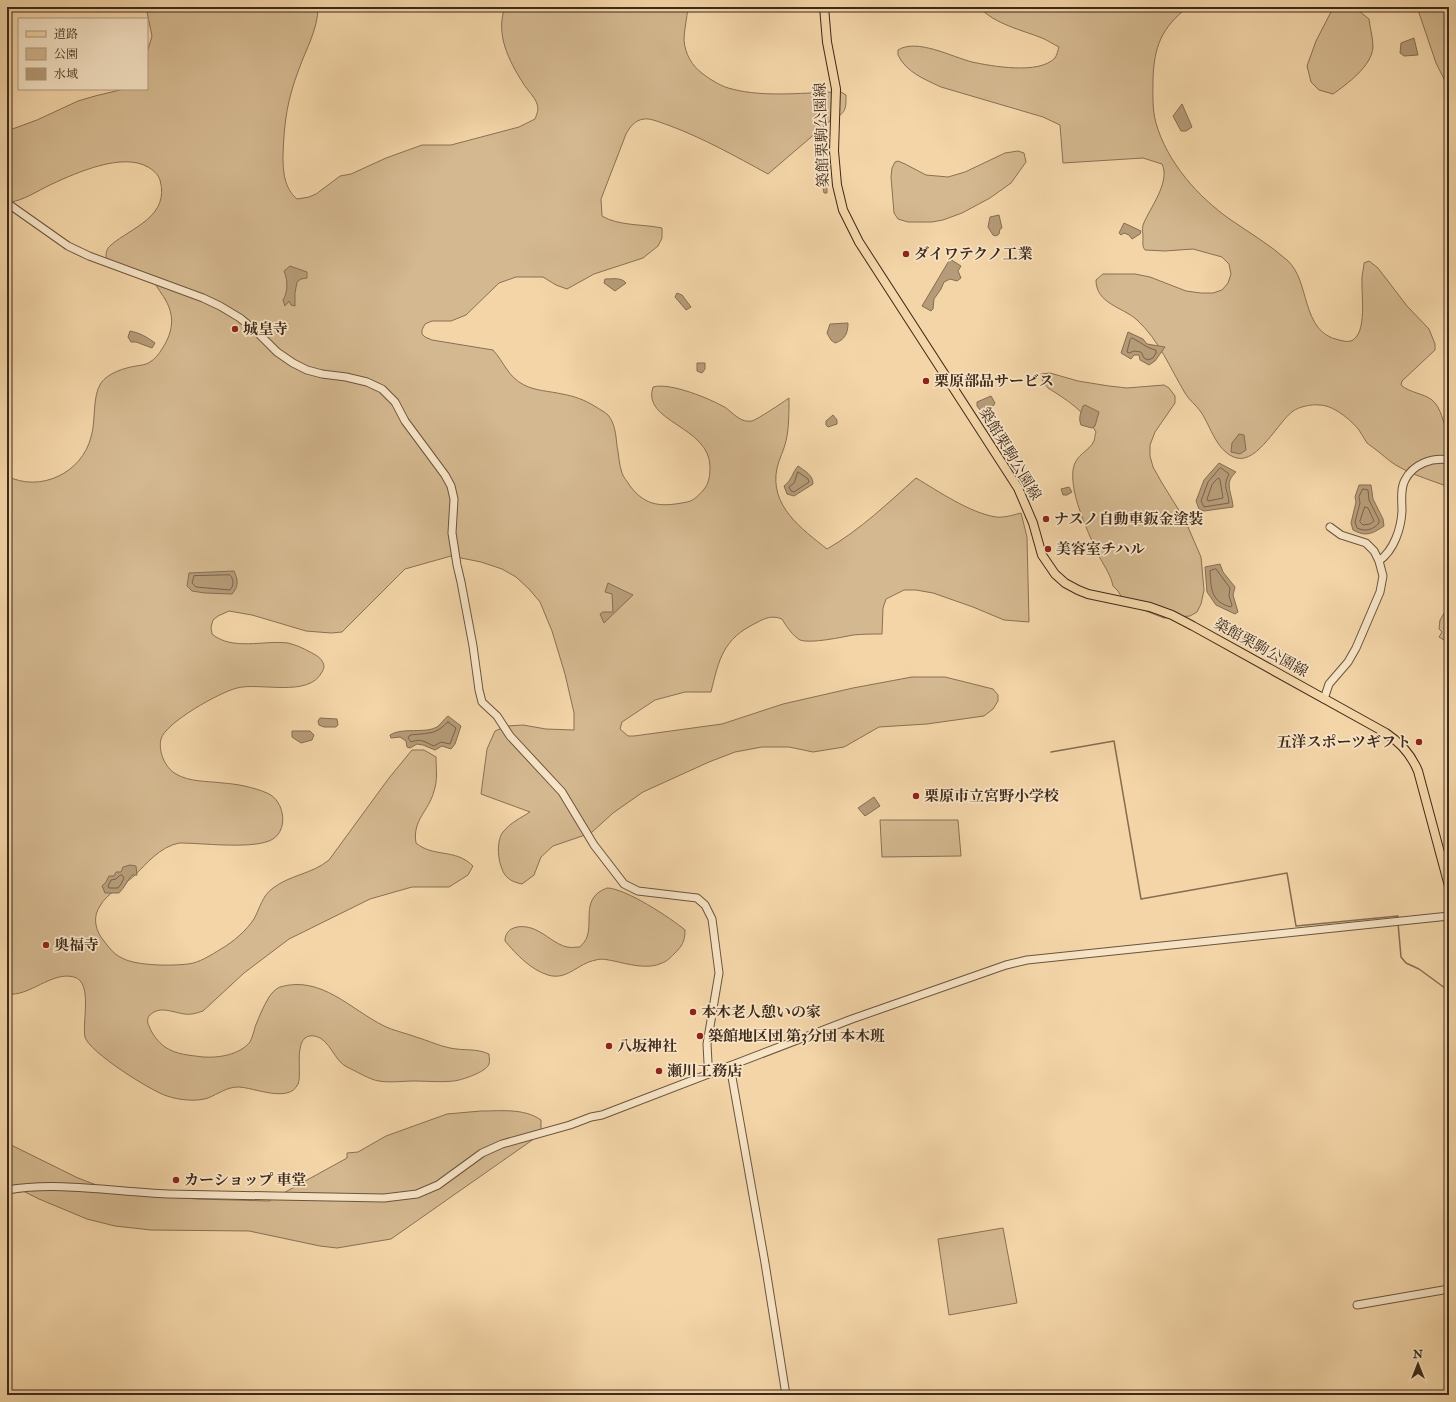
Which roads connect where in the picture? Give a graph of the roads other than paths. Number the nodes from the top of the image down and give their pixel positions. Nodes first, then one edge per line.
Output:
1 (824, 7) edge
2 (7, 203) edge
3 (1449, 460) edge
4 (1330, 527) dead end
5 (1379, 561) junction
6 (1324, 699) junction
7 (1449, 886) edge
8 (1449, 916) edge
9 (730, 1066) junction
10 (713, 1073) junction
11 (7, 1190) edge
12 (1449, 1290) edge
13 (1358, 1305) dead end
14 (786, 1395) edge

1 - 6 main road, 築館栗駒公園線
2 - 10 street
3 - 5 street
4 - 5 street
5 - 6 street
6 - 7 main road, 築館栗駒公園線
8 - 9 street
9 - 10 street
9 - 14 street
10 - 11 street
12 - 13 street

